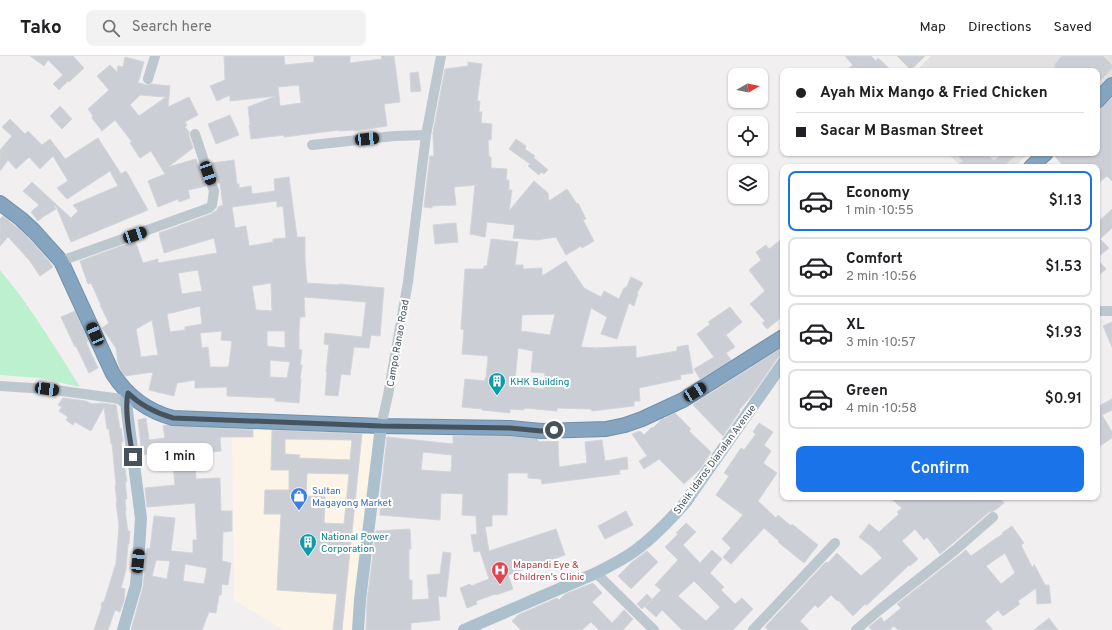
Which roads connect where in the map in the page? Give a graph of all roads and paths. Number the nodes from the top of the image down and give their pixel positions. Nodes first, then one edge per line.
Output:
1 (155, 56) edge
2 (441, 56) edge
3 (148, 79) dead end
4 (1112, 85) edge
5 (1100, 98) edge
6 (195, 134) dead end
7 (426, 135) junction
8 (312, 145) dead end
9 (1043, 156) edge
10 (1034, 164) edge
11 (0, 203) edge
12 (62, 261) junction
13 (1100, 311) edge
14 (1112, 311) edge
15 (780, 339) edge
16 (780, 367) edge
17 (0, 386) edge
18 (127, 399) junction
19 (381, 426) junction
20 (993, 517) dead end
21 (835, 543) dead end
22 (596, 573) junction
23 (123, 630) edge
24 (358, 630) edge
25 (464, 630) edge
26 (654, 630) edge
27 (753, 630) edge
28 (856, 630) edge

1 - 3 street
2 - 7 street, Campo Ranao Road
4 - 5 highway
6 - 12 street
7 - 8 street
7 - 19 street, Campo Ranao Road
9 - 10 highway
11 - 12 highway
12 - 18 highway
13 - 14 street
15 - 19 highway
16 - 22 main road, Sheik Idaros Dianalan Avenue
17 - 18 street
18 - 19 highway
18 - 23 main road
19 - 24 main road, Campo Ranao Road
20 - 28 street
21 - 27 street
22 - 25 main road, Sheik Idaros Dianalan Avenue
22 - 26 street

